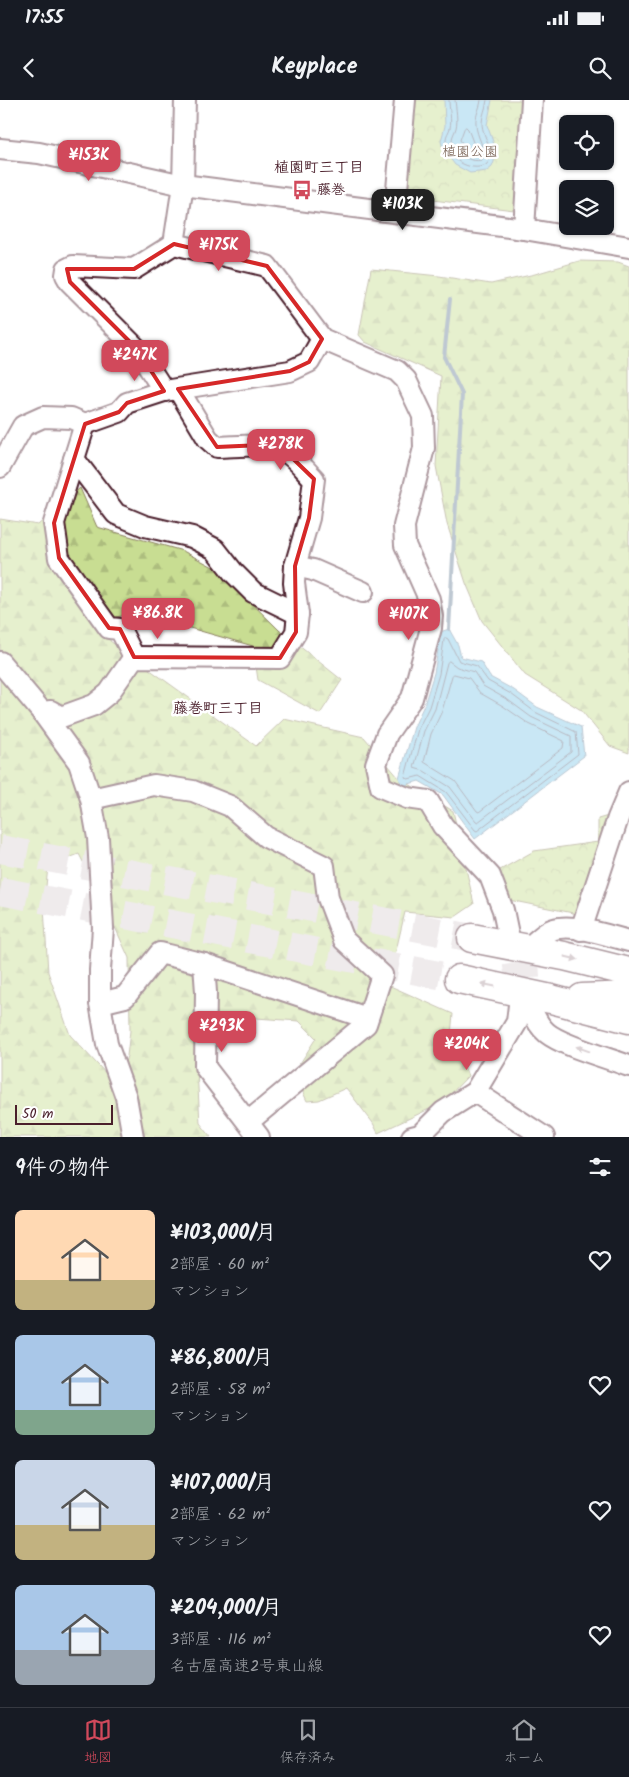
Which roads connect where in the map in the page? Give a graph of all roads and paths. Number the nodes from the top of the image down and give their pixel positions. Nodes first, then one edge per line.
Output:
1 (185, 100) edge
2 (405, 100) edge
3 (532, 100) edge
4 (0, 149) edge
5 (183, 185) junction
6 (395, 212) junction
7 (524, 229) junction
8 (174, 244) junction
9 (629, 247) edge
10 (322, 339) junction
11 (171, 390) junction
12 (85, 424) junction
13 (74, 459) junction
14 (0, 467) edge
15 (295, 566) junction
16 (363, 592) dead end
17 (298, 614) junction
18 (134, 657) junction
19 (0, 662) edge
20 (42, 712) junction
21 (629, 792) edge
22 (91, 799) junction
23 (624, 819) edge
24 (581, 930) junction
25 (508, 934) tunnel mouth
26 (472, 938) tunnel mouth
27 (629, 940) edge
28 (535, 942) tunnel mouth
29 (204, 964) junction
30 (629, 972) edge
31 (459, 979) tunnel mouth
32 (629, 996) edge
33 (100, 1003) junction
34 (629, 1003) edge
35 (531, 1010) junction
36 (629, 1010) edge
37 (367, 1018) junction
38 (629, 1019) edge
39 (629, 1026) edge
40 (629, 1037) edge
41 (629, 1066) edge
42 (474, 1092) junction
43 (254, 1129) edge
44 (132, 1137) edge
45 (412, 1137) edge
46 (544, 1137) edge

1 - 5 street
2 - 6 street
3 - 7 street
4 - 5 street
5 - 6 street
5 - 8 street
6 - 7 street
7 - 9 street
8 - 10 street
8 - 11 street
10 - 11 street
10 - 25 street
11 - 12 street
11 - 15 street
12 - 13 street
12 - 14 street
13 - 17 street
13 - 18 street
15 - 16 street
15 - 17 street
17 - 18 street
18 - 20 street
19 - 20 street
20 - 22 street
21 - 23 street
22 - 33 street
22 - 37 street
23 - 24 street
24 - 27 street
24 - 28 street
26 -> 30 highway
29 - 33 street
29 - 37 street
29 - 43 street
35 -> 31 highway
32 - 35 highway
33 - 44 street
34 - 35 highway
35 - 36 highway
35 - 38 highway
35 - 39 highway
35 - 40 highway
41 -> 35 street
35 - 42 street
37 - 43 street
42 - 45 street
42 - 46 street

